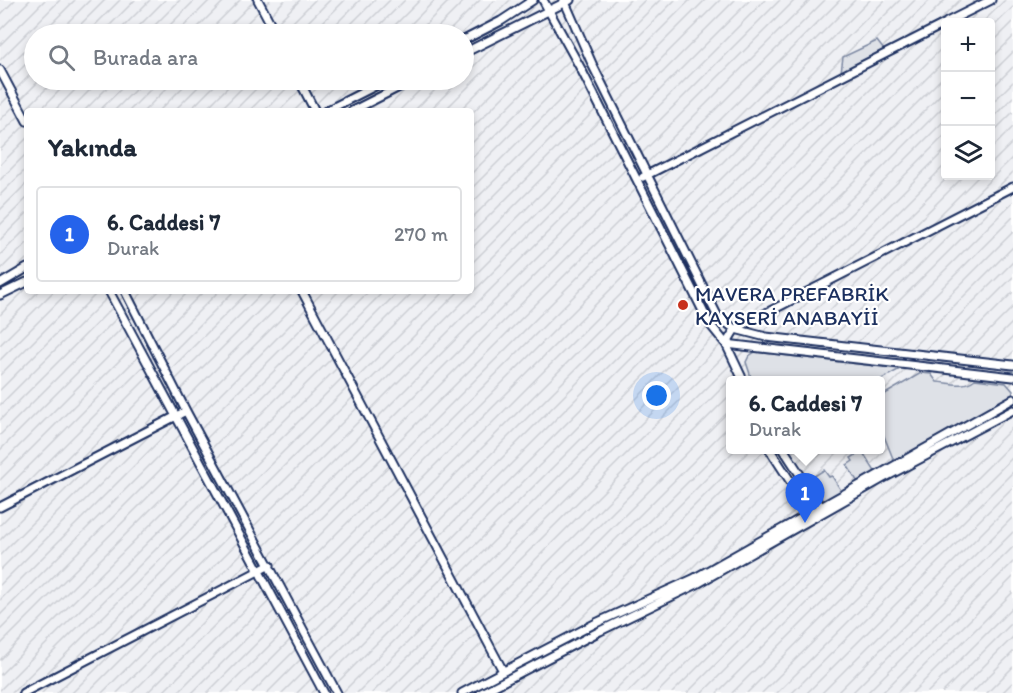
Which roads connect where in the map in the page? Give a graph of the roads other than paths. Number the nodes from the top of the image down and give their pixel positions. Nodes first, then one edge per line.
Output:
1 (258, 0) edge
2 (533, 0) edge
3 (543, 0) edge
4 (991, 0) edge
5 (567, 1) edge
6 (549, 11) junction
7 (956, 18) edge
8 (271, 24) edge
9 (941, 26) edge
10 (474, 35) edge
11 (474, 48) edge
12 (0, 71) edge
13 (304, 90) edge
14 (367, 90) edge
15 (393, 90) edge
16 (313, 108) edge
17 (332, 108) edge
18 (358, 108) edge
19 (24, 116) edge
20 (646, 175) junction
21 (637, 180) junction
22 (1013, 187) edge
23 (24, 270) edge
24 (24, 283) edge
25 (0, 284) edge
26 (111, 294) edge
27 (127, 294) edge
28 (304, 294) edge
29 (0, 295) edge
30 (735, 329) junction
31 (726, 344) junction
32 (1013, 365) edge
33 (741, 376) edge
34 (1013, 377) edge
35 (1013, 399) edge
36 (1013, 410) edge
37 (186, 411) junction
38 (177, 416) junction
39 (773, 454) edge
40 (787, 454) edge
41 (0, 507) edge
42 (821, 507) junction
43 (811, 513) junction
44 (270, 565) junction
45 (259, 571) junction
46 (503, 671) junction
47 (23, 693) edge
48 (324, 693) edge
49 (337, 693) edge
50 (462, 693) edge
51 (481, 693) edge

1 - 8 street
2 - 10 street
3 - 6 street
4 - 7 street
5 - 6 street
5 - 20 street
6 - 11 street
6 - 21 street
9 - 20 street
12 - 19 street
13 - 16 street
14 - 17 street
15 - 18 street
20 - 21 street
20 - 30 street
21 - 31 street
22 - 30 street
23 - 25 street
24 - 29 street
26 - 38 street
27 - 37 street
28 - 46 street
30 - 31 street
30 - 32 street
31 - 33 street
31 - 34 street
35 - 42 street
36 - 51 street
37 - 38 street
37 - 44 street
38 - 41 street
38 - 45 street
39 - 43 street
40 - 42 street
42 - 43 street
43 - 46 street
44 - 45 street
44 - 49 street
45 - 47 street
45 - 48 street
46 - 50 street

